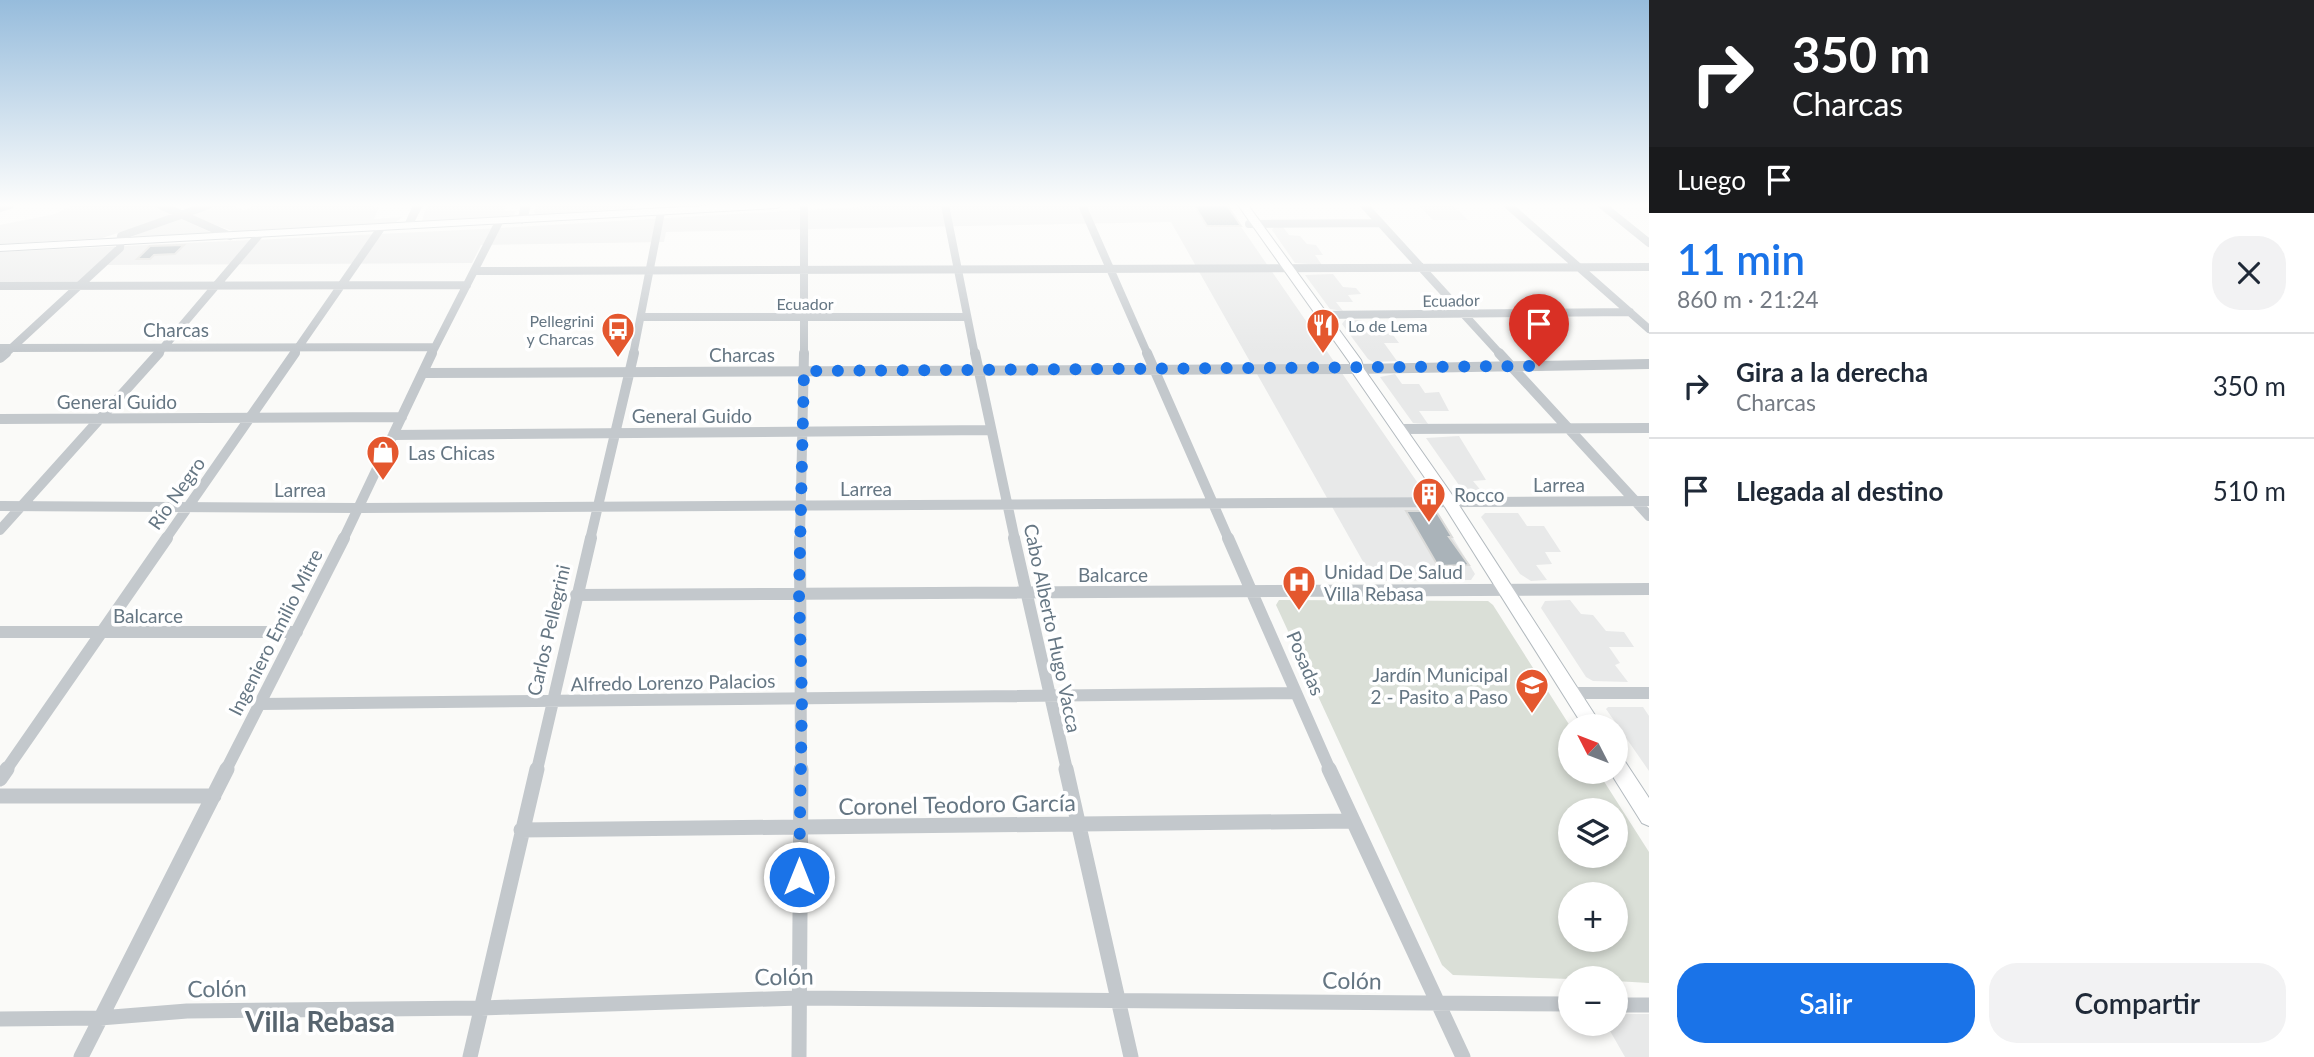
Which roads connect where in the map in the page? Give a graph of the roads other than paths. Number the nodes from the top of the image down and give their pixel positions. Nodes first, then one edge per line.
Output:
1 (113, 254) edge
2 (242, 254) edge
3 (363, 254) edge
4 (483, 254) edge
5 (655, 254) edge
6 (805, 254) edge
7 (955, 254) edge
8 (1104, 254) edge
9 (1274, 254) edge
10 (1409, 254) edge
11 (1564, 254) edge
12 (1421, 267) junction
13 (1579, 267) junction
14 (1649, 267) edge
15 (958, 269) junction
16 (1111, 269) junction
17 (1285, 269) junction
18 (805, 270) junction
19 (474, 271) junction
20 (652, 271) junction
21 (342, 285) junction
22 (467, 285) junction
23 (0, 286) edge
24 (77, 286) junction
25 (215, 286) junction
26 (1630, 312) junction
27 (1465, 314) junction
28 (1318, 315) junction
29 (806, 316) junction
30 (642, 317) junction
31 (967, 317) junction
32 (1649, 329) edge
33 (164, 346) junction
34 (435, 347) junction
35 (0, 348) edge
36 (12, 348) junction
37 (300, 348) junction
38 (0, 359) edge
39 (1649, 364) edge
40 (1512, 366) junction
41 (1156, 368) junction
42 (978, 369) junction
43 (1357, 369) junction
44 (804, 371) junction
45 (629, 372) junction
46 (423, 373) junction
47 (99, 418) junction
48 (250, 418) junction
49 (402, 418) junction
50 (0, 419) edge
51 (1569, 428) junction
52 (1649, 428) edge
53 (1399, 429) junction
54 (990, 430) junction
55 (803, 432) junction
56 (615, 433) junction
57 (393, 435) junction
58 (1636, 501) junction
59 (1649, 501) edge
60 (1450, 503) junction
61 (1215, 504) junction
62 (1008, 505) junction
63 (0, 506) edge
64 (21, 506) junction
65 (803, 506) junction
66 (187, 507) junction
67 (596, 507) junction
68 (359, 508) junction
69 (1649, 516) edge
70 (0, 530) edge
71 (1507, 589) junction
72 (1649, 589) edge
73 (1252, 590) junction
74 (1027, 592) junction
75 (799, 594) junction
76 (576, 595) junction
77 (0, 632) edge
78 (297, 632) junction
79 (100, 633) junction
80 (1296, 693) junction
81 (1572, 693) junction
82 (1649, 693) edge
83 (1048, 694) junction
84 (802, 700) junction
85 (550, 703) junction
86 (260, 704) junction
87 (1585, 714) edge
88 (0, 779) edge
89 (1628, 783) edge
90 (0, 796) edge
91 (214, 796) junction
92 (1649, 816) edge
93 (1352, 821) junction
94 (1078, 824) junction
95 (799, 829) junction
96 (521, 830) junction
97 (799, 998) junction
98 (1118, 1000) junction
99 (1439, 1004) junction
100 (1558, 1004) edge
101 (1628, 1004) edge
102 (1649, 1005) edge
103 (481, 1008) junction
104 (100, 1018) junction
105 (0, 1019) edge
106 (81, 1057) edge
107 (470, 1057) edge
108 (799, 1057) edge
109 (1131, 1057) edge
110 (1463, 1057) edge

1 - 24 street
2 - 25 street
3 - 21 street, Río Negro
4 - 19 street, Ingeniero Emilio Mitre
5 - 20 street, Carlos Pellegrini
6 - 18 street
7 - 15 street, Cabo Alberto Hugo Vacca
8 - 16 street, Posadas
9 - 17 main road
10 - 12 street
11 - 13 street
12 - 13 street
12 - 17 street
12 - 27 street
13 - 14 street
13 - 26 street
15 - 16 street
15 - 18 street
15 - 31 street, Cabo Alberto Hugo Vacca
16 - 17 street
16 - 41 street, Posadas
17 - 28 main road
18 - 20 street
18 - 29 street
19 - 20 street
19 - 22 street, Ingeniero Emilio Mitre
20 - 30 street, Carlos Pellegrini
21 - 22 street
21 - 25 street
21 - 37 street, Río Negro
22 - 34 street, Ingeniero Emilio Mitre
23 - 24 street
24 - 25 street
24 - 36 street
25 - 33 street
26 - 27 street, Ecuador
26 - 32 street
27 - 28 street, Ecuador
27 - 40 street
28 - 43 main road
29 - 30 street, Ecuador
29 - 31 street, Ecuador
29 - 44 street
30 - 45 street, Carlos Pellegrini
31 - 42 street, Cabo Alberto Hugo Vacca
33 - 36 street, Charcas
33 - 37 street, Charcas
33 - 47 street
34 - 37 street, Charcas
34 - 46 street, Ingeniero Emilio Mitre
35 - 36 street, Charcas
36 - 38 street
37 - 48 street, Río Negro
39 - 40 street, Charcas
40 - 43 street, Charcas
40 - 51 street
41 - 42 street, Charcas
41 - 43 street, Charcas
41 - 61 street, Posadas
42 - 44 street, Charcas
42 - 54 street, Cabo Alberto Hugo Vacca
43 - 53 main road
44 - 45 street, Charcas
44 - 55 street
45 - 46 street, Charcas
45 - 56 street, Carlos Pellegrini
46 - 49 street, Ingeniero Emilio Mitre
47 - 48 street, General Guido
47 - 50 street, General Guido
47 - 64 street
48 - 49 street, General Guido
48 - 66 street, Río Negro
49 - 57 street, Ingeniero Emilio Mitre
51 - 52 street
51 - 53 street
51 - 58 street
53 - 60 main road
54 - 55 street, General Guido
54 - 62 street, Cabo Alberto Hugo Vacca
55 - 56 street, General Guido
55 - 65 street
56 - 57 street, General Guido
56 - 67 street, Carlos Pellegrini
57 - 68 street, Ingeniero Emilio Mitre
58 - 59 street, Larrea
58 - 60 street, Larrea
58 - 69 street
60 - 61 street, Larrea
60 - 71 main road
61 - 62 street, Larrea
61 - 73 street, Posadas
62 - 65 street, Larrea
62 - 74 street, Cabo Alberto Hugo Vacca
63 - 64 street, Larrea
64 - 66 street, Larrea
64 - 70 street
65 - 67 street, Larrea
65 - 75 street
66 - 68 street, Larrea
66 - 79 street, Río Negro
67 - 68 street, Larrea
67 - 76 street, Carlos Pellegrini
68 - 78 street, Ingeniero Emilio Mitre
71 - 72 street, Balcarce
71 - 73 street, Balcarce
71 - 81 main road
73 - 74 street, Balcarce
73 - 80 street, Posadas
74 - 75 street, Balcarce
74 - 83 street, Cabo Alberto Hugo Vacca
75 - 76 street, Balcarce
75 - 84 street
76 - 85 street, Carlos Pellegrini
77 - 79 street, Balcarce
78 - 79 street, Balcarce
78 - 86 street, Ingeniero Emilio Mitre
79 - 88 street, Río Negro
80 - 83 street, Alfredo Lorenzo Palacios
80 - 93 street, Posadas
81 - 82 street
81 - 87 main road
83 - 84 street, Alfredo Lorenzo Palacios
83 - 94 street, Cabo Alberto Hugo Vacca
84 - 85 street, Alfredo Lorenzo Palacios
84 - 95 street
85 - 86 street, Alfredo Lorenzo Palacios
85 - 96 street, Carlos Pellegrini
86 - 91 street, Ingeniero Emilio Mitre
89 - 92 main road
90 - 91 street
91 - 104 street, Ingeniero Emilio Mitre
93 - 94 street, Coronel Teodoro García
93 - 99 street, Posadas
94 - 95 street, Coronel Teodoro García
94 - 98 street, Cabo Alberto Hugo Vacca
95 - 96 street, Coronel Teodoro García
95 - 97 street
96 - 103 street, Carlos Pellegrini
97 - 98 street, Colón
97 - 103 street, Colón
97 - 108 street
98 - 99 street, Colón
98 - 109 street, Cabo Alberto Hugo Vacca
99 - 100 street, Colón
99 - 110 street, Posadas
101 - 102 street
103 - 104 street, Colón
103 - 107 street, Carlos Pellegrini
104 - 105 street, Colón
104 - 106 street, Ingeniero Emilio Mitre

